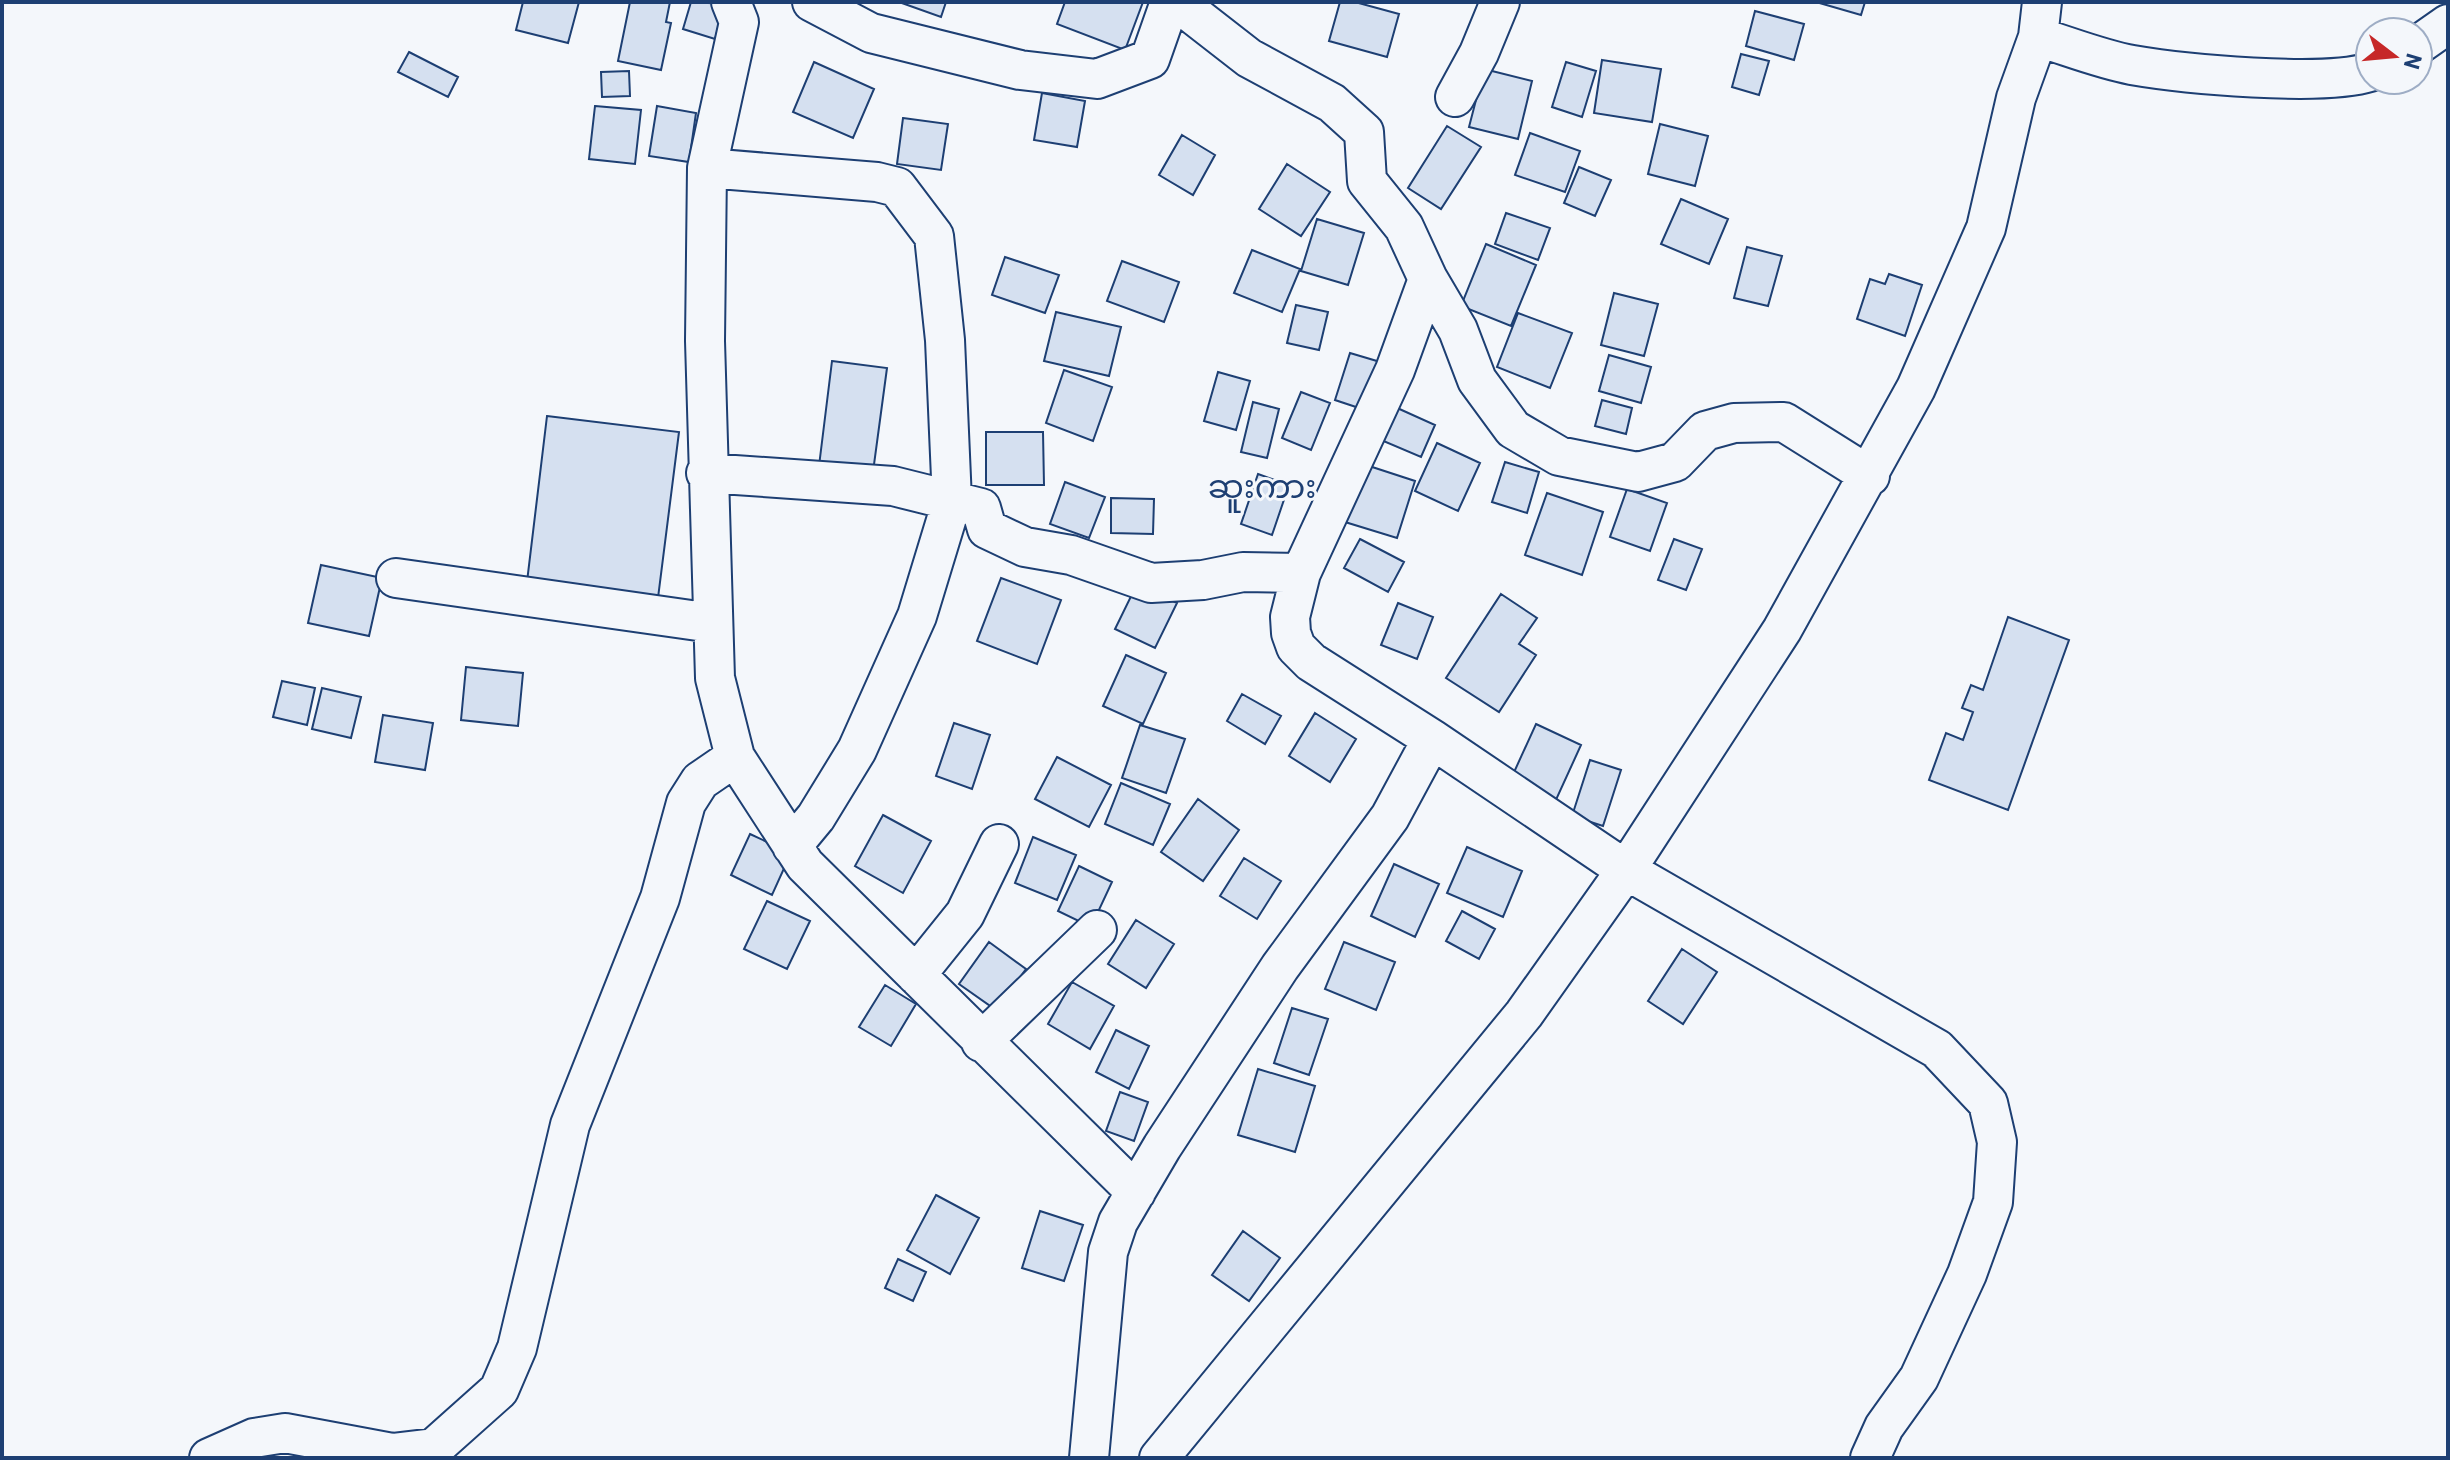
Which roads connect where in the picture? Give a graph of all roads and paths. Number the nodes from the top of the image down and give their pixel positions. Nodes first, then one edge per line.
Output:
1 (731, 2) edge
2 (812, 2) edge
3 (1170, 2) edge
4 (1177, 2) edge
5 (1500, 2) edge
6 (2040, 20) edge
7 (2354, 77) edge
8 (1455, 97) dead end
9 (707, 168) junction
10 (1428, 279) junction
11 (706, 473) junction
12 (1870, 476) junction
13 (952, 501) junction
14 (1301, 573) junction
15 (396, 578) dead end
16 (712, 623) junction
17 (1432, 739) junction
18 (735, 757) junction
19 (999, 844) dead end
20 (792, 846) junction
21 (1626, 870) junction
22 (1097, 930) dead end
23 (916, 975) junction
24 (981, 1042) junction
25 (1136, 1192) junction
26 (209, 1458) edge
27 (1089, 1458) edge
28 (1159, 1458) edge
29 (1870, 1458) edge

1 - 9 street
2 - 3 street
4 - 10 street
5 - 8 street
6 - 7 street
6 - 12 street
9 - 11 street
9 - 13 street
10 - 12 street
10 - 14 street
11 - 13 street
11 - 16 street
12 - 21 street
13 - 14 street
13 - 20 street
14 - 17 street
15 - 16 street
16 - 18 street
17 - 21 street
17 - 25 street
18 - 20 street
18 - 26 street
19 - 23 street
20 - 23 street
21 - 28 street
21 - 29 street
22 - 24 street
23 - 24 street
24 - 25 street
25 - 27 street

